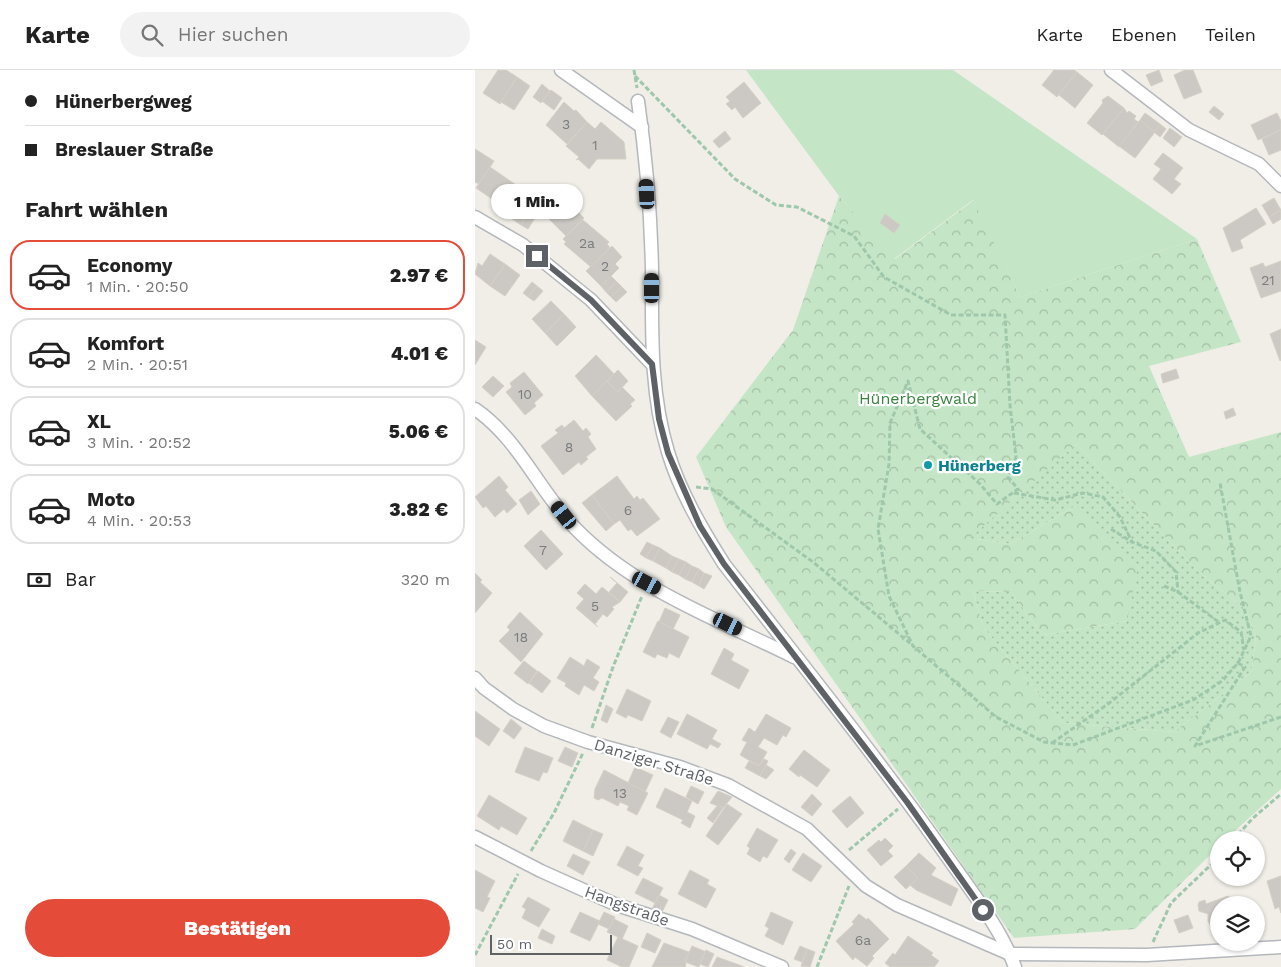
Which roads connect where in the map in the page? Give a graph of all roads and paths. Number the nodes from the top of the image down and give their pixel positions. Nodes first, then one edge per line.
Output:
1 (561, 70) edge
2 (1111, 70) edge
3 (635, 76) dead end
4 (638, 101) dead end
5 (642, 126) junction
6 (1281, 186) edge
7 (475, 217) edge
8 (652, 364) junction
9 (475, 409) edge
10 (1220, 483) dead end
11 (680, 485) junction
12 (1014, 493) junction
13 (1111, 529) dead end
14 (1132, 542) junction
15 (647, 583) junction
16 (1164, 586) dead end
17 (1178, 592) junction
18 (1219, 623) junction
19 (913, 646) junction
20 (1244, 651) junction
21 (799, 659) junction
22 (1238, 663) junction
23 (475, 678) edge
24 (1281, 717) edge
25 (588, 742) junction
26 (1052, 743) junction
27 (1281, 794) edge
28 (907, 802) junction
29 (1241, 831) edge
30 (475, 836) edge
31 (839, 860) junction
32 (524, 862) junction
33 (1210, 866) edge
34 (851, 881) dead end
35 (1281, 947) edge
36 (1010, 954) junction
37 (475, 955) edge
38 (1147, 955) junction
39 (782, 967) edge
40 (817, 967) edge
41 (1015, 967) edge

1 - 5 street
2 - 6 street
3 - 12 path
4 - 5 street
5 - 8 street
7 - 8 street
8 - 11 street
9 - 15 street
10 - 20 path
11 - 19 path
11 - 21 street
12 - 14 path
12 - 19 path
13 - 14 path
14 - 17 path
15 - 21 street
15 - 25 path
16 - 17 path
17 - 18 path
18 - 20 path
18 - 26 path
19 - 26 path
20 - 22 path
21 - 28 street
22 - 24 path
22 - 26 path
23 - 25 street, Danziger Straße
25 - 31 street, Danziger Straße
25 - 32 path
27 - 29 path
28 - 31 path
28 - 36 street
30 - 32 street, Hangstraße
31 - 36 street, Danziger Straße
32 - 37 path
32 - 39 street, Hangstraße
33 - 38 path
34 - 40 path
35 - 38 street
36 - 38 street
36 - 41 street

